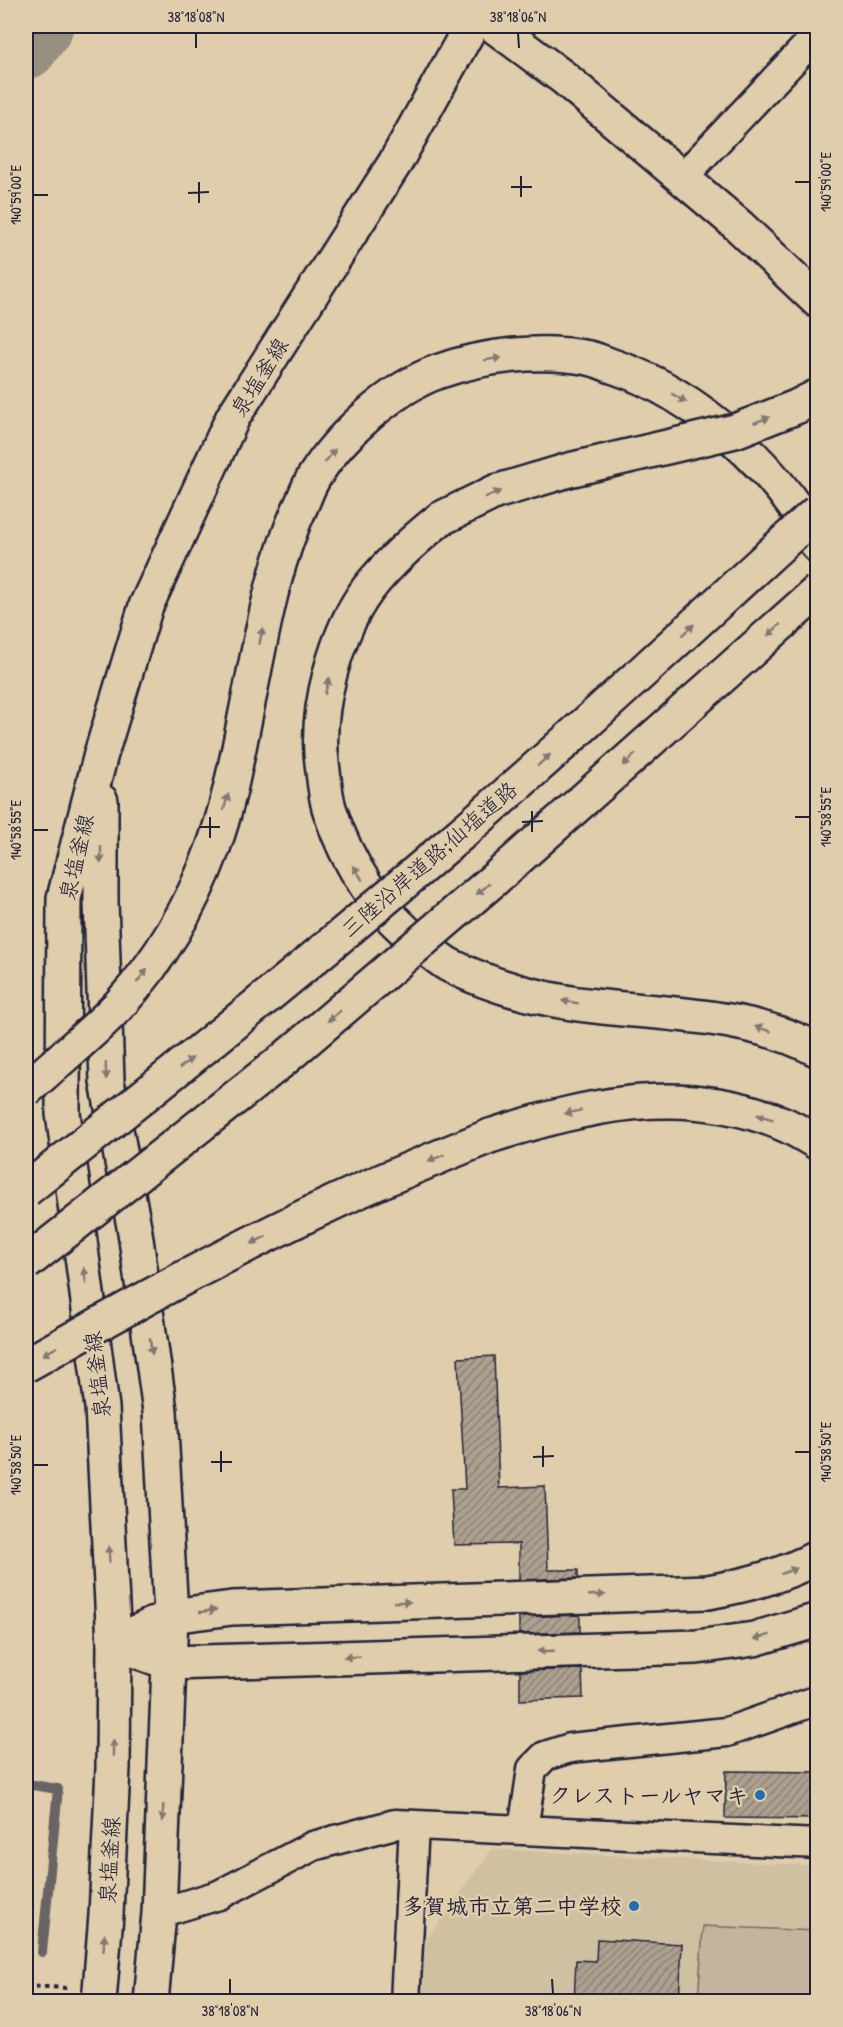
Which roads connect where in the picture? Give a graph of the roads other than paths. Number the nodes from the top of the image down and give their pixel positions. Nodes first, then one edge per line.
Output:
1 (471, 26) edge
2 (494, 26) edge
3 (818, 34) edge
4 (682, 178) junction
5 (818, 301) edge
6 (818, 396) edge
7 (818, 511) edge
8 (818, 546) edge
9 (818, 591) edge
10 (101, 754) junction
11 (818, 1050) edge
12 (26, 1090) edge
13 (818, 1143) edge
14 (26, 1190) edge
15 (26, 1263) edge
16 (26, 1365) edge
17 (818, 1557) edge
18 (171, 1616) junction
19 (818, 1620) edge
20 (114, 1643) junction
21 (169, 1663) junction
22 (818, 1700) edge
23 (414, 1825) junction
24 (523, 1830) junction
25 (818, 1844) edge
26 (159, 1913) junction
27 (99, 2001) edge
28 (151, 2001) edge
29 (405, 2001) edge

1 - 10 main road, 泉塩釜線
2 - 4 main road
3 - 4 street
4 - 5 main road
11 -> 6 main road, bridge
14 -> 7 main road, 三陸沿岸道路;仙塩道路, bridge
12 -> 8 main road, bridge
9 -> 15 main road, bridge
10 -> 18 main road, 泉塩釜線
20 -> 10 main road, 泉塩釜線
13 -> 16 main road, bridge
18 -> 17 main road
18 - 20 main road
18 - 21 main road, 泉塩釜線
19 -> 21 main road
20 - 21 main road
27 -> 20 main road, 泉塩釜線
21 -> 26 main road, 泉塩釜線
22 - 24 street
23 - 24 street
23 - 26 street
23 - 29 street
24 - 25 street
26 - 28 main road, 泉塩釜線

